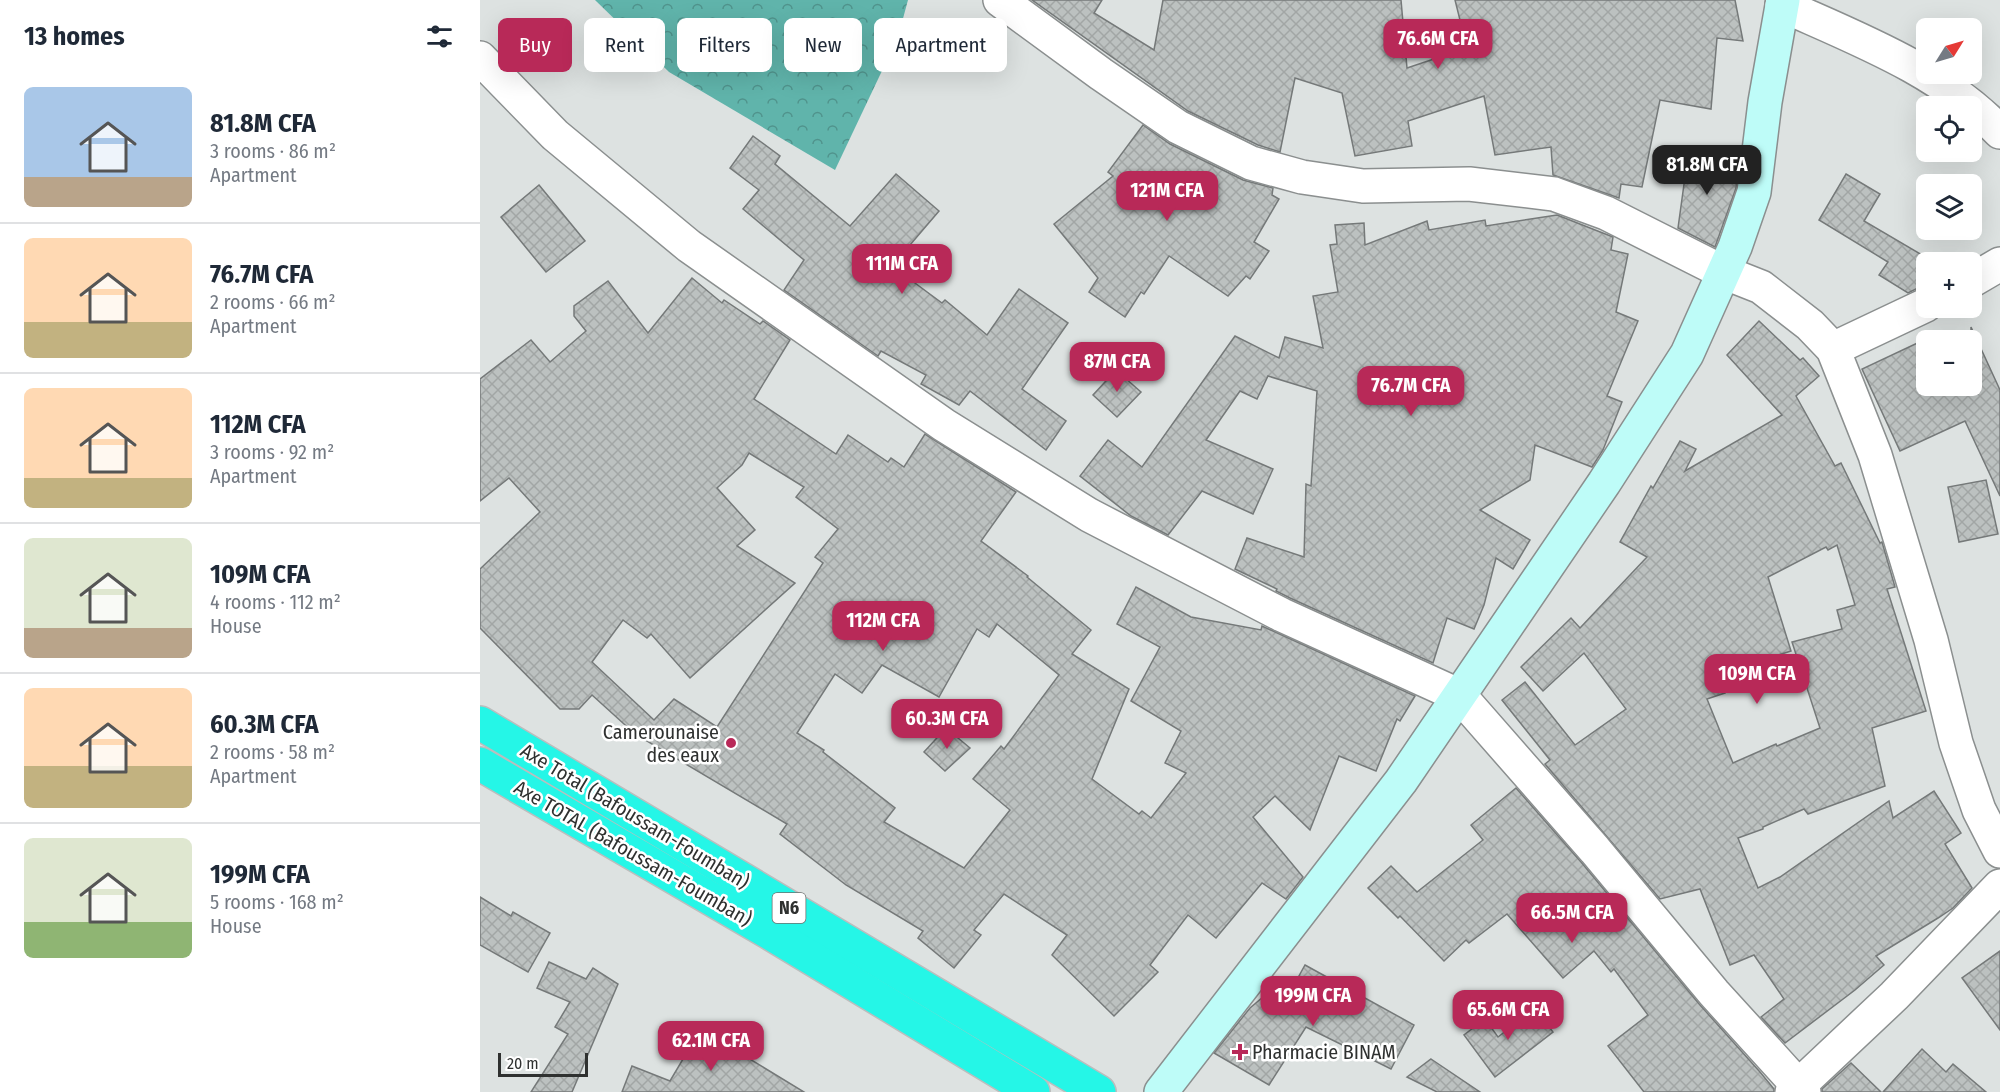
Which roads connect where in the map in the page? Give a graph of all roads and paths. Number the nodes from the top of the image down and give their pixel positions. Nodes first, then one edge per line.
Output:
1 (1000, 0) edge
2 (1783, 3) edge
3 (480, 58) edge
4 (2000, 132) edge
5 (2000, 264) edge
6 (1723, 272) junction
7 (1982, 275) edge
8 (1916, 310) edge
9 (1833, 349) junction
10 (1460, 696) junction
11 (480, 723) edge
12 (480, 764) edge
13 (2000, 851) edge
14 (2000, 886) edge
15 (974, 1017) junction
16 (961, 1047) junction
17 (1798, 1090) edge
18 (1033, 1092) edge
19 (1099, 1092) edge
20 (1161, 1092) edge

1 - 6 street
2 - 4 street
2 - 6 street
3 - 10 street
5 - 7 street
6 - 9 street
6 - 10 street
8 - 9 street
9 - 13 street
10 - 17 street
10 - 20 street
11 - 15 highway, Axe Total (Bafoussam-Foumban) / N6
12 - 16 highway, Axe TOTAL (Bafoussam-Foumban) / N6
14 - 17 street
15 - 16 highway
15 - 19 highway, Axe Total (Bafoussam-Foumban) / N6
16 - 18 highway, Axe TOTAL (Bafoussam-Foumban) / N6

